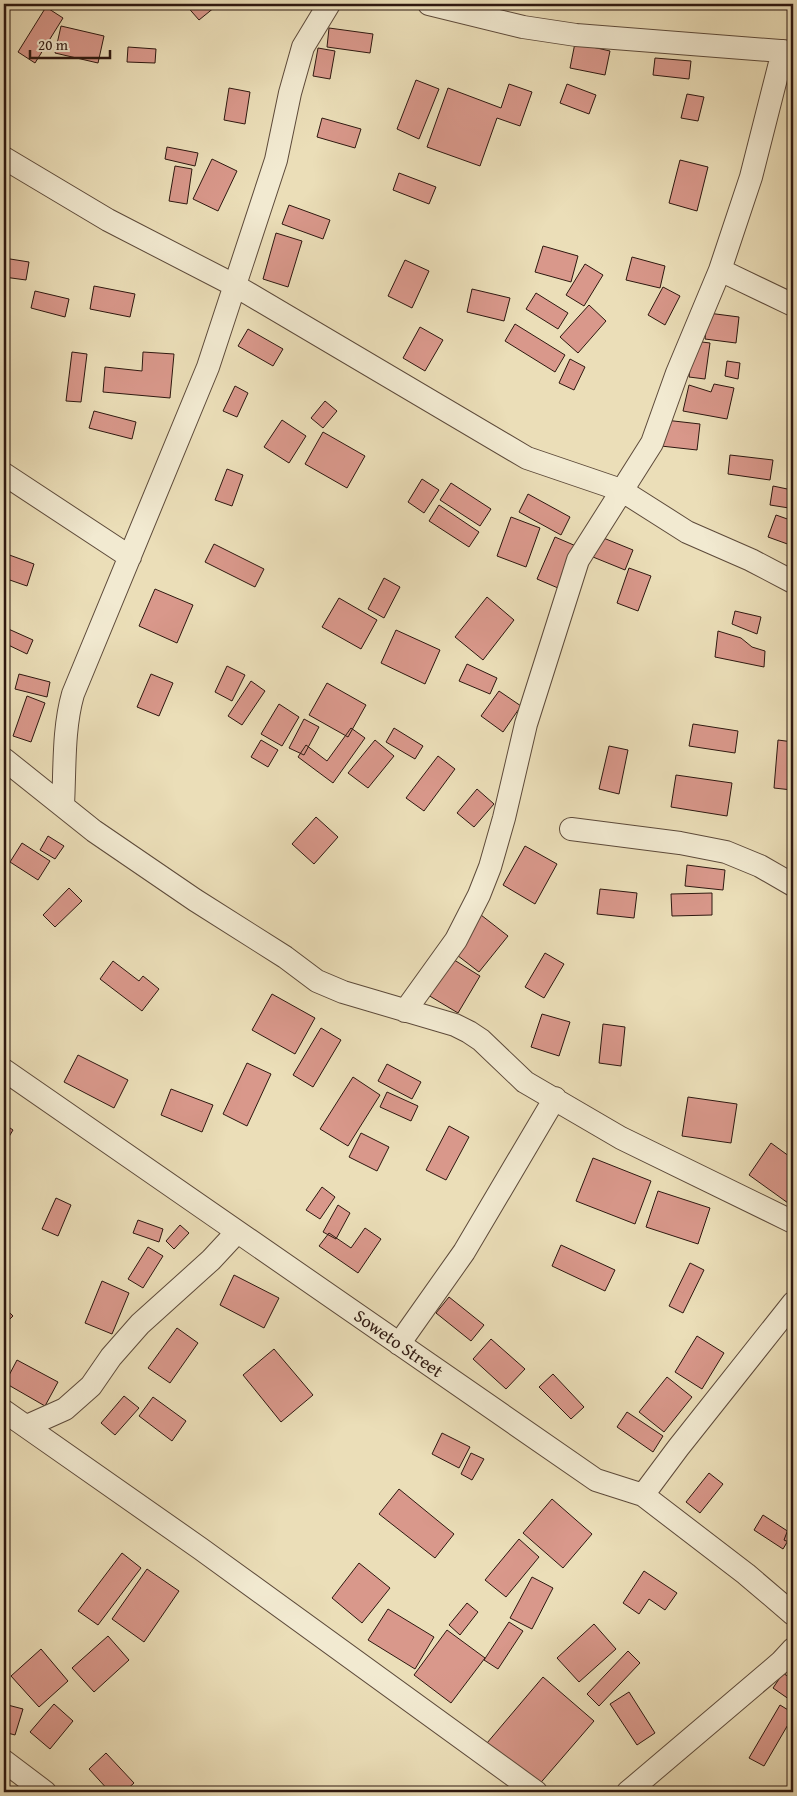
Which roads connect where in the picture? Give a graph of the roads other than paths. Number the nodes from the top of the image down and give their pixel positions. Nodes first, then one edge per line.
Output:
1 (328, 4) edge
2 (429, 4) edge
3 (788, 52) edge
4 (4, 158) edge
5 (720, 270) junction
6 (234, 285) junction
7 (793, 306) edge
8 (4, 474) edge
9 (621, 490) junction
10 (130, 557) junction
11 (793, 582) edge
12 (4, 759) edge
13 (63, 805) junction
14 (571, 829) dead end
15 (793, 885) edge
16 (405, 1011) junction
17 (4, 1070) edge
18 (554, 1098) junction
19 (793, 1222) edge
20 (237, 1232) junction
21 (793, 1303) edge
22 (399, 1344) junction
23 (4, 1411) edge
24 (27, 1426) junction
25 (643, 1496) junction
26 (793, 1614) edge
27 (793, 1649) edge
28 (4, 1761) edge
29 (45, 1792) edge
30 (536, 1792) edge
31 (628, 1792) edge

1 - 6 street
2 - 3 street
3 - 5 street
4 - 6 street
5 - 7 street
5 - 9 street
6 - 9 street
6 - 10 street
8 - 10 street
9 - 11 street
9 - 16 street
10 - 13 street
12 - 13 street
13 - 16 street
14 - 15 street
16 - 18 street
17 - 20 street, Soweto Street
18 - 19 street
18 - 22 street
20 - 22 street, Soweto Street
20 - 24 street
21 - 25 street
22 - 25 street, Soweto Street
23 - 24 street
24 - 30 street
25 - 26 street, Soweto Street
27 - 31 street
28 - 29 street

